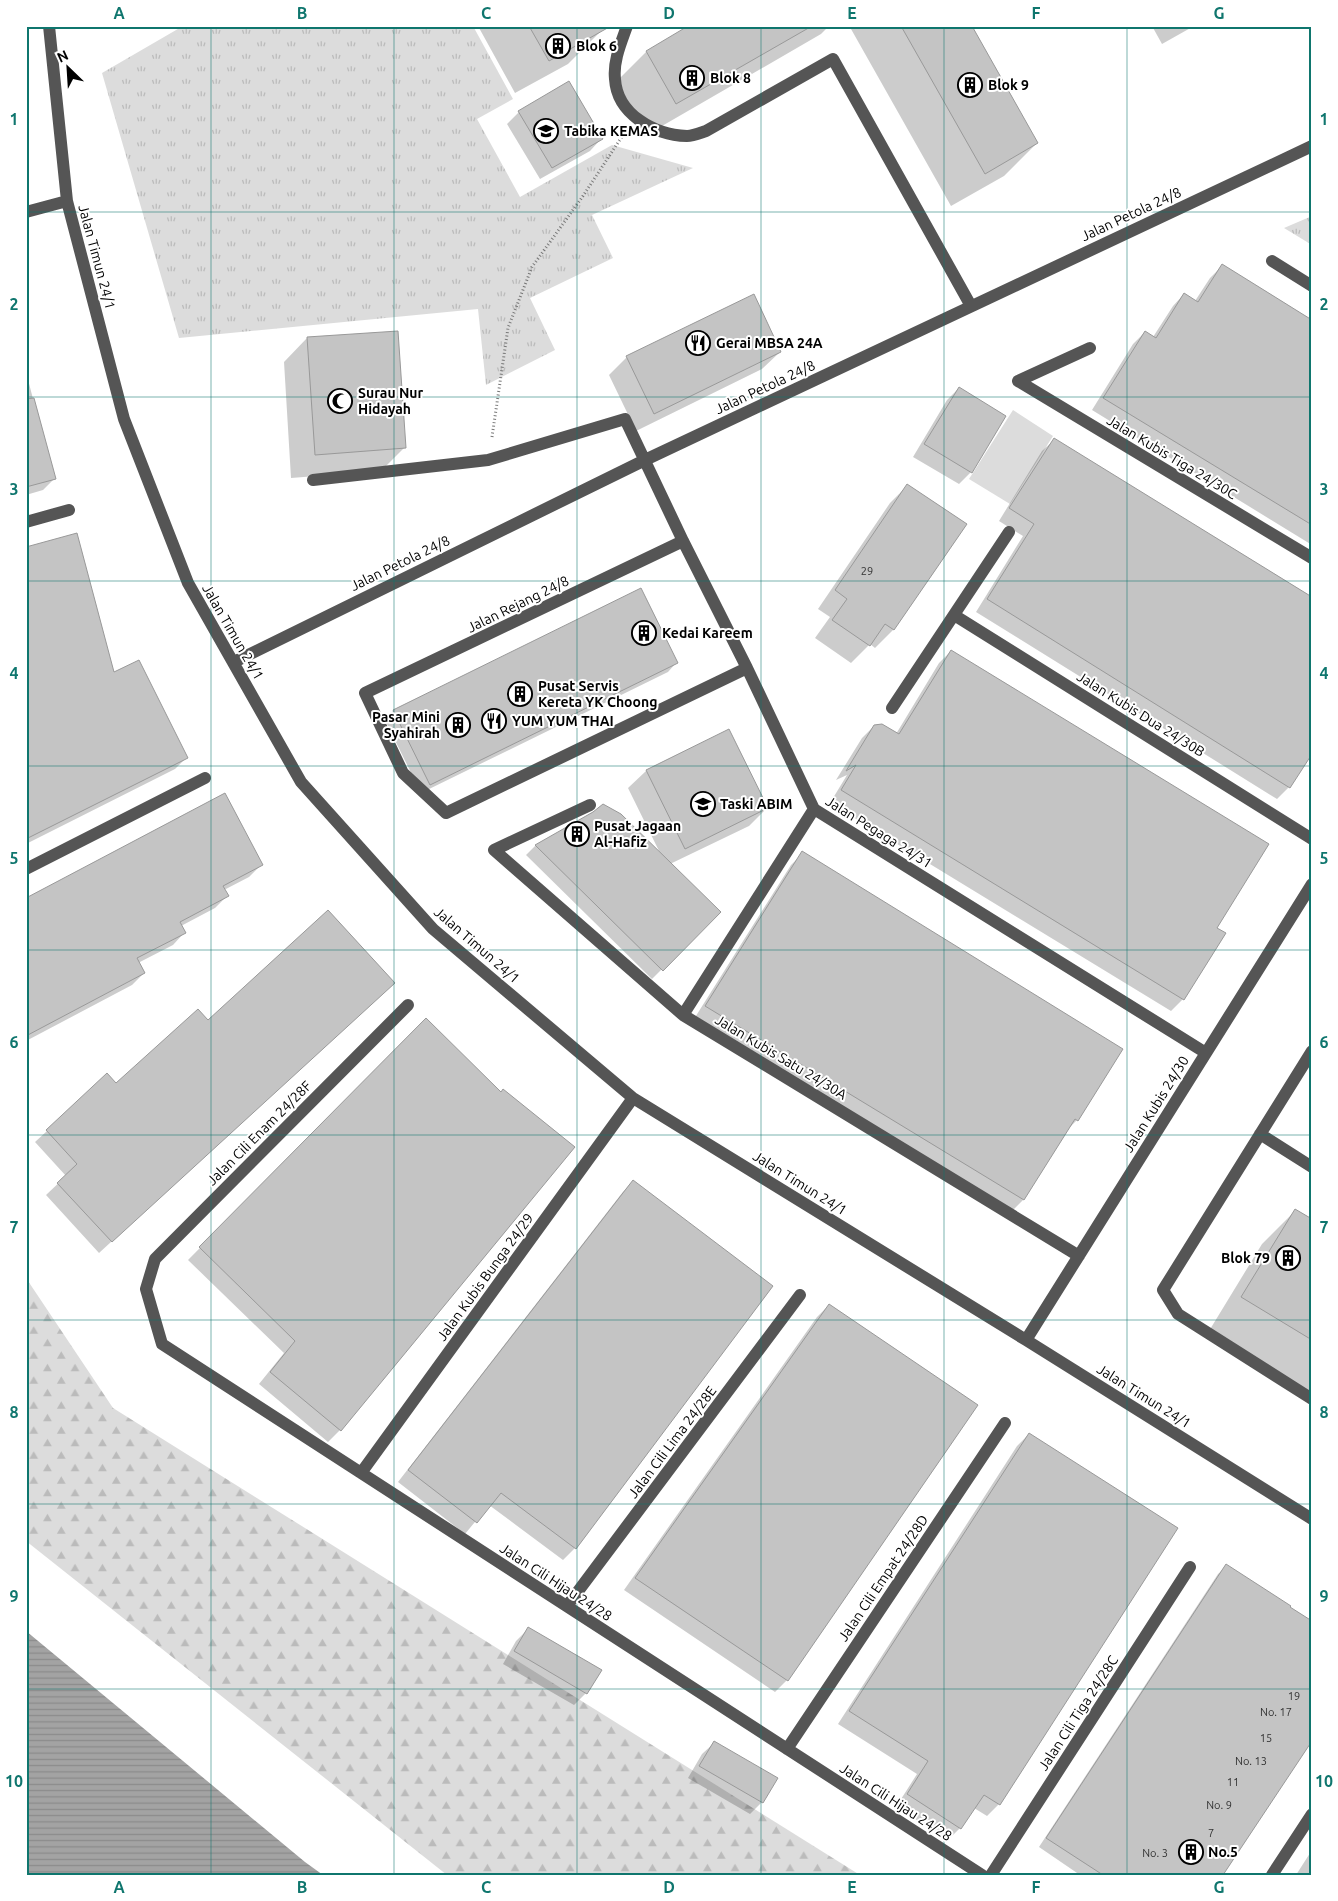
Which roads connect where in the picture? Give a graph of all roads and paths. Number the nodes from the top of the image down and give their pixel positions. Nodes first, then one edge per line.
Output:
1 (49, 26) edge
2 (627, 26) edge
3 (634, 118) junction
4 (1312, 146) edge
5 (67, 202) junction
6 (26, 212) edge
7 (1272, 261) dead end
8 (1312, 286) edge
9 (971, 306) junction
10 (1090, 348) dead end
11 (488, 460) junction
12 (645, 460) junction
13 (313, 480) dead end
14 (69, 510) dead end
15 (26, 522) edge
16 (1009, 532) dead end
17 (683, 541) junction
18 (1312, 558) edge
19 (954, 615) junction
20 (234, 662) junction
21 (747, 668) junction
22 (892, 708) dead end
23 (205, 778) dead end
24 (590, 805) dead end
25 (814, 809) junction
26 (1312, 839) edge
27 (26, 869) edge
28 (1312, 884) edge
29 (408, 1005) dead end
30 (683, 1015) junction
31 (1312, 1051) edge
32 (1206, 1053) junction
33 (633, 1098) junction
34 (1260, 1134) junction
35 (1312, 1167) edge
36 (1079, 1256) junction
37 (146, 1289) joint
38 (800, 1295) dead end
39 (1026, 1340) junction
40 (1312, 1399) edge
41 (1005, 1424) dead end
42 (361, 1473) junction
43 (1312, 1519) edge
44 (1190, 1567) dead end
45 (567, 1606) junction
46 (787, 1749) junction
47 (1312, 1814) edge
48 (982, 1875) edge
49 (991, 1875) edge
50 (1272, 1875) edge

1 - 5 street, Jalan Timun 24/1
2 - 3 street
3 - 9 street
3 - 11 path
4 - 9 street, Jalan Petola 24/8
5 - 6 street
5 - 20 street, Jalan Timun 24/1
7 - 8 street
9 - 12 street, Jalan Petola 24/8
10 - 18 street, Jalan Kubis Tiga 24/30C
11 - 12 street, Jalan Pegaga 24/31
11 - 13 street
12 - 17 street, Jalan Pegaga 24/31
12 - 20 street, Jalan Petola 24/8
14 - 15 street
16 - 19 street
17 - 21 street, Jalan Pegaga 24/31
17 - 21 street, Jalan Rejang 24/8
19 - 22 street
19 - 26 street, Jalan Kubis Dua 24/30B
20 - 33 street, Jalan Timun 24/1
21 - 25 street, Jalan Pegaga 24/31
23 - 27 street
24 - 30 street, Jalan Kubis Satu 24/30A
25 - 30 street
25 - 32 street, Jalan Pegaga 24/31
28 - 32 street, Jalan Kubis 24/30
29 - 37 street, Jalan Cili Enam 24/28F
30 - 36 street, Jalan Kubis Satu 24/30A
31 - 34 street
32 - 36 street, Jalan Kubis 24/30
33 - 39 street, Jalan Timun 24/1
33 - 42 street, Jalan Kubis Bunga 24/29
34 - 35 street
34 - 40 street
36 - 39 street, Jalan Kubis 24/30
37 - 42 street, Jalan Cili Hijau 24/28
38 - 45 street, Jalan Cili Lima 24/28E
39 - 43 street, Jalan Timun 24/1
41 - 46 street, Jalan Cili Empat 24/28D
42 - 45 street, Jalan Cili Hijau 24/28
44 - 49 street, Jalan Cili Tiga 24/28C
45 - 46 street, Jalan Cili Hijau 24/28
46 - 48 street, Jalan Cili Hijau 24/28
47 - 50 street

